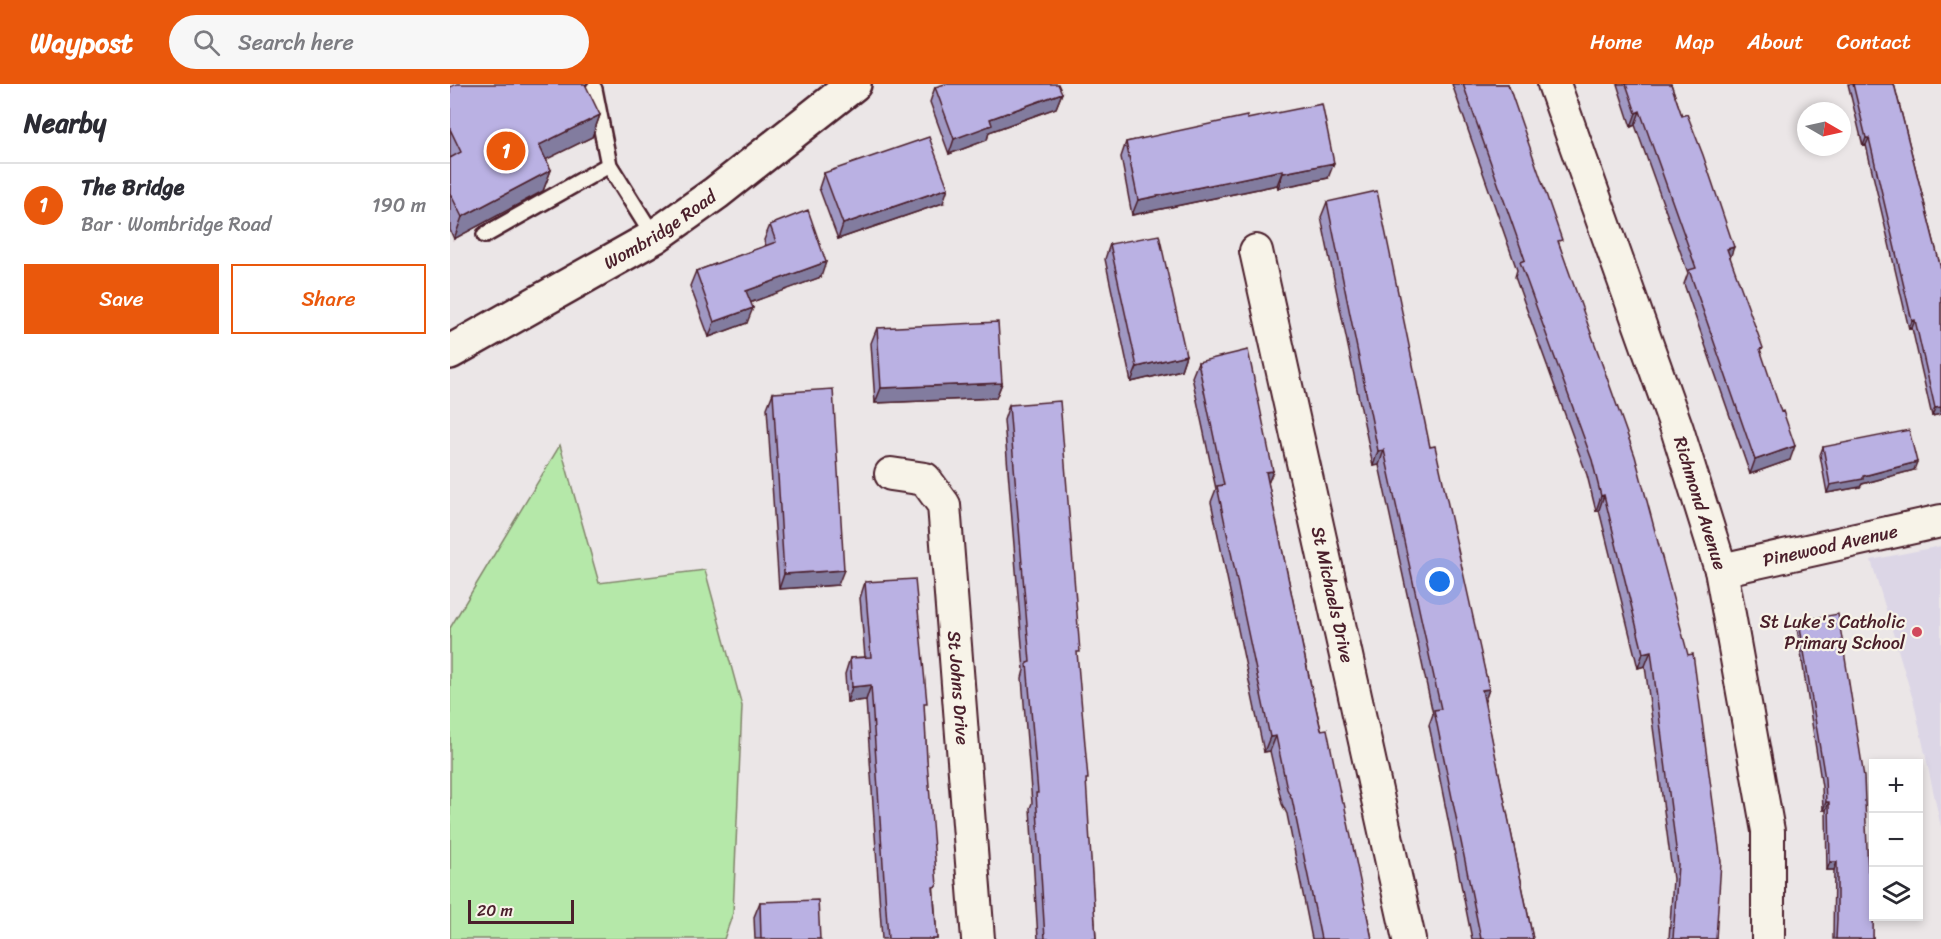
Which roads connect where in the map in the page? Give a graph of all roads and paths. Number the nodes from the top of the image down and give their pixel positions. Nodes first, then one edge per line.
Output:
1 (854, 84) edge
2 (1554, 84) edge
3 (594, 89) dead end
4 (609, 165) junction
5 (485, 235) dead end
6 (654, 237) junction
7 (1257, 251) dead end
8 (450, 352) edge
9 (891, 474) dead end
10 (1941, 521) edge
11 (1721, 570) junction
12 (978, 939) edge
13 (1409, 939) edge
14 (1768, 939) edge

1 - 6 street, Wombridge Road
2 - 11 street, Richmond Avenue
3 - 4 lane
4 - 5 lane
4 - 6 lane
6 - 8 street, Wombridge Road
7 - 13 street, St Michaels Drive
9 - 12 street, St Johns Drive
10 - 11 street, Pinewood Avenue
11 - 14 street, Richmond Avenue

